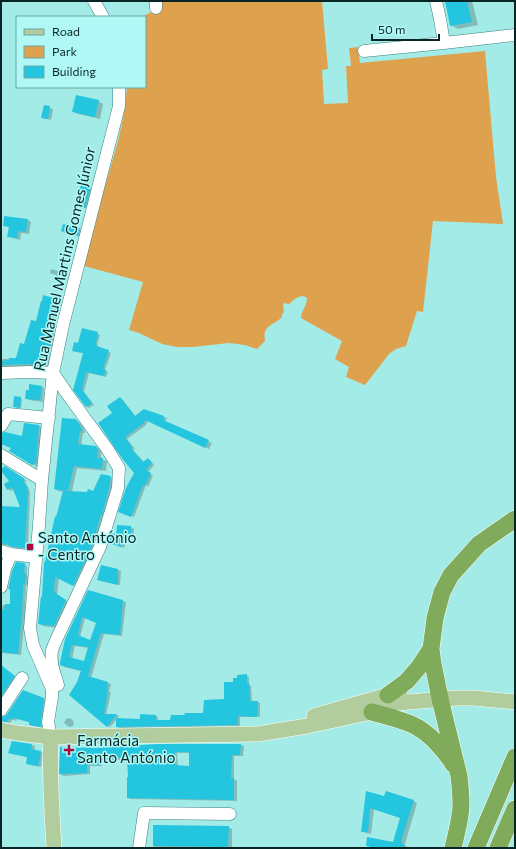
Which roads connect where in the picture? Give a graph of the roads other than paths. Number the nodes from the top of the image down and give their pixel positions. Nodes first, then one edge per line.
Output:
1 (94, 1) edge
2 (436, 1) edge
3 (102, 16) edge
4 (515, 34) edge
5 (444, 43) junction
6 (364, 51) dead end
7 (119, 88) edge
8 (1, 373) edge
9 (53, 373) junction
10 (49, 418) junction
11 (1, 426) edge
12 (1, 455) edge
13 (42, 480) junction
14 (515, 519) edge
15 (6, 553) edge
16 (36, 557) junction
17 (1, 588) edge
18 (431, 649) junction
19 (35, 650) junction
20 (52, 650) junction
21 (22, 678) dead end
22 (406, 693) junction
23 (439, 694) junction
24 (388, 695) junction
25 (511, 697) edge
26 (1, 710) edge
27 (372, 712) junction
28 (338, 720) junction
29 (1, 730) edge
30 (258, 734) junction
31 (51, 737) junction
32 (515, 757) edge
33 (459, 776) junction
34 (515, 809) edge
35 (230, 814) dead end
36 (54, 848) edge
37 (139, 848) edge
38 (453, 848) edge
39 (476, 848) edge
40 (498, 848) edge

1 - 3 street
2 - 5 street
4 - 5 street
5 - 6 street
7 - 9 street, Rua Manuel Martins Gomes Júnior
8 - 9 street
9 - 10 street, Rua Manuel Martins Gomes Júnior
9 - 20 street
10 - 11 street
10 - 13 street, Rua Manuel Martins Gomes Júnior
12 - 13 street
13 - 16 street, Rua Manuel Martins Gomes Júnior
14 - 18 highway
15 - 16 street
15 - 17 street
16 - 19 street, Rua Manuel Martins Gomes Júnior
18 - 23 highway
18 - 24 highway
19 - 20 street
19 - 31 street, Rua Manuel Martins Gomes Júnior
20 - 31 street
21 - 26 street
22 - 23 main road
22 - 24 main road
22 - 28 street
23 - 25 main road
23 - 27 main road
23 - 33 highway
24 - 30 main road
27 - 28 main road
27 - 33 highway
28 - 30 main road
29 - 31 main road
30 - 31 main road
31 - 36 main road
32 - 39 highway
33 - 38 highway
34 - 40 highway
35 - 37 street

